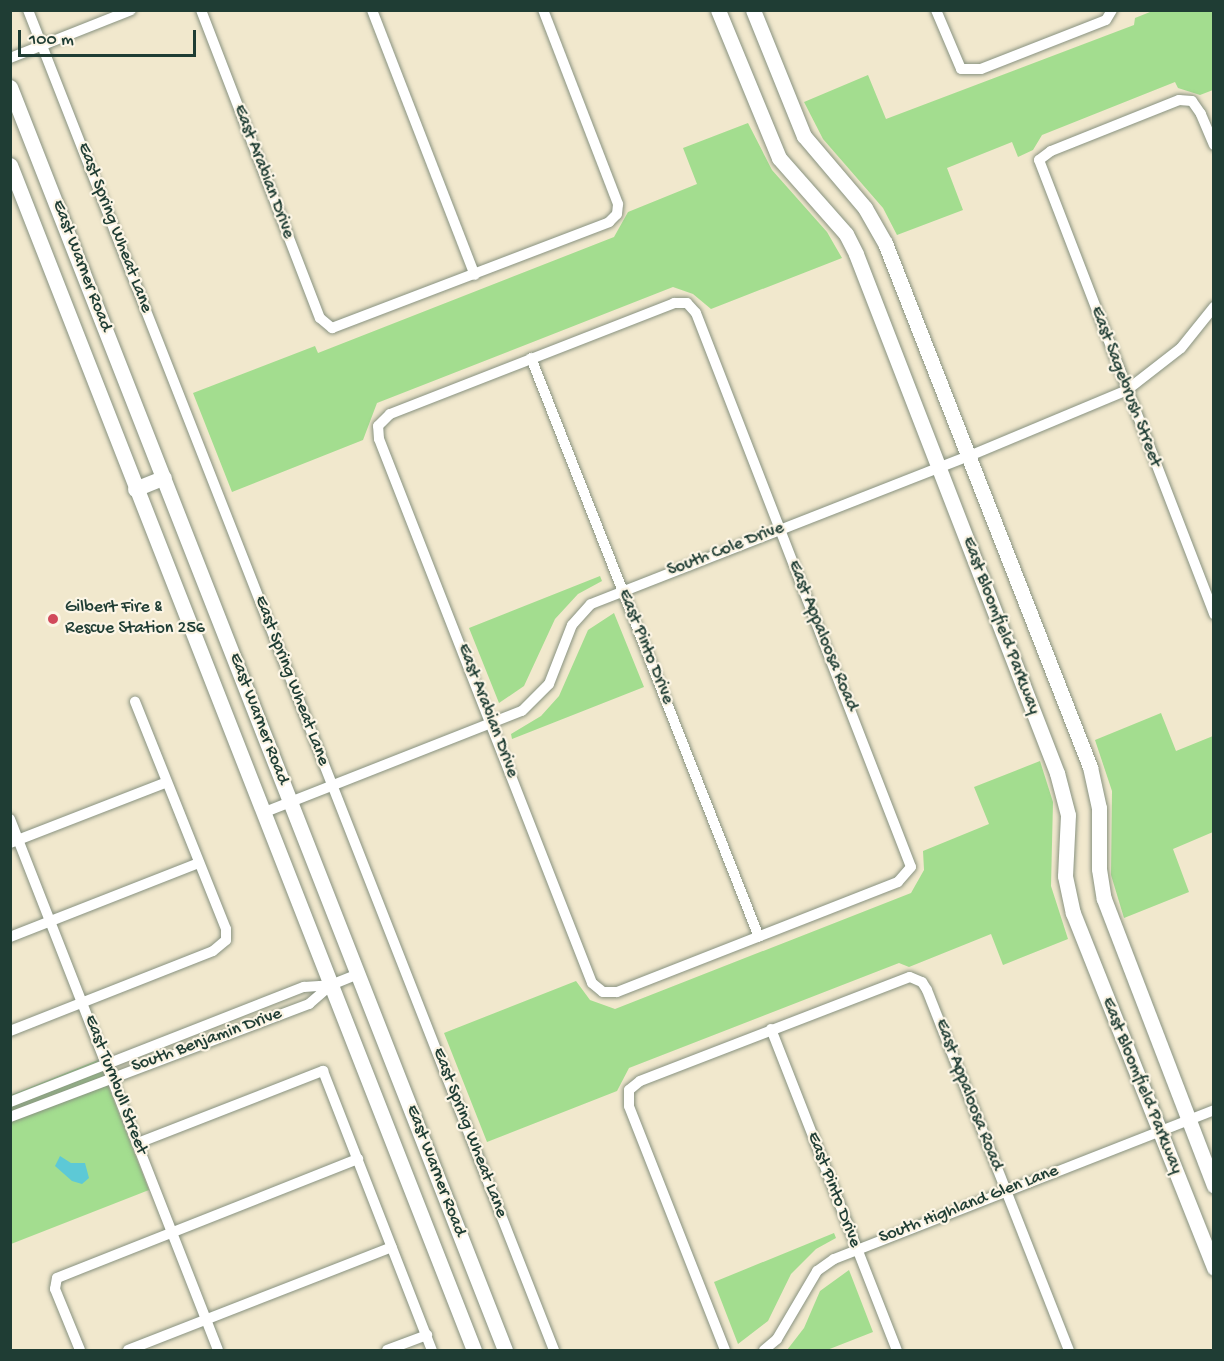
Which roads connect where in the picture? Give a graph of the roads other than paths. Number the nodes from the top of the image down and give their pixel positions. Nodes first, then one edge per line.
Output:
1 (28, 10) edge
2 (131, 10) edge
3 (201, 10) edge
4 (372, 10) edge
5 (543, 10) edge
6 (718, 10) edge
7 (753, 10) edge
8 (936, 10) edge
9 (1112, 10) edge
10 (42, 45) junction
11 (10, 58) edge
12 (10, 87) edge
13 (1214, 145) edge
14 (10, 165) edge
15 (475, 275) junction
16 (1214, 307) edge
17 (531, 358) junction
18 (1127, 390) junction
19 (967, 457) junction
20 (938, 467) junction
21 (164, 477) junction
22 (135, 489) junction
23 (779, 530) junction
24 (622, 590) junction
25 (1214, 614) edge
26 (135, 700) dead end
27 (492, 724) junction
28 (166, 782) junction
29 (332, 786) junction
30 (290, 801) junction
31 (265, 812) junction
32 (10, 819) edge
33 (15, 841) edge
34 (199, 863) junction
35 (51, 921) junction
36 (10, 937) edge
37 (759, 937) junction
38 (358, 974) junction
39 (331, 985) junction
40 (82, 1003) junction
41 (771, 1029) junction
42 (10, 1031) edge
43 (106, 1063) junction
44 (111, 1077) junction
45 (10, 1102) edge
46 (1214, 1110) edge
47 (10, 1117) edge
48 (1188, 1120) junction
49 (1159, 1131) junction
50 (138, 1143) junction
51 (358, 1159) junction
52 (1214, 1186) edge
53 (1006, 1191) junction
54 (172, 1233) junction
55 (392, 1247) junction
56 (856, 1249) junction
57 (1214, 1268) edge
58 (206, 1320) junction
59 (427, 1335) junction
60 (80, 1350) edge
61 (128, 1350) edge
62 (218, 1350) edge
63 (387, 1350) edge
64 (432, 1350) edge
65 (474, 1350) edge
66 (505, 1350) edge
67 (555, 1350) edge
68 (725, 1350) edge
69 (764, 1350) edge
70 (897, 1350) edge
71 (1069, 1350) edge

1 - 10 street, East Spring Wheat Lane
2 - 10 street
3 - 15 street, East Arabian Drive
4 - 15 street
5 - 15 street
6 - 20 main road, East Bloomfield Parkway
7 - 19 main road, East Bloomfield Parkway
8 - 9 street
10 - 11 street
10 - 29 street, East Spring Wheat Lane
12 - 21 main road, East Warner Road
13 - 18 street, East Sagebrush Street
14 - 22 main road, East Warner Road
16 - 18 street, South Cole Drive
17 - 23 street, East Appaloosa Road
17 - 24 street, East Pinto Drive
17 - 27 street, East Arabian Drive
18 - 19 street, South Cole Drive
18 - 25 street, East Sagebrush Street
19 - 20 street, South Cole Drive
19 - 48 main road, East Bloomfield Parkway
20 - 23 street, South Cole Drive
20 - 49 main road, East Bloomfield Parkway
21 - 22 main road
21 - 30 main road, East Warner Road
22 - 31 main road, East Warner Road
23 - 24 street, South Cole Drive
23 - 37 street, East Appaloosa Road
24 - 27 street, South Cole Drive
24 - 37 street, East Pinto Drive
26 - 28 street
27 - 29 street, South Cole Drive
27 - 37 street, East Arabian Drive
28 - 33 street
28 - 34 street
29 - 30 street, South Cole Drive
29 - 67 street, East Spring Wheat Lane
30 - 31 street, South Cole Drive
30 - 38 main road, East Warner Road
31 - 39 main road, East Warner Road
32 - 33 street, East Turnbull Street
33 - 35 street, East Turnbull Street
34 - 35 street
34 - 40 street
35 - 36 street
35 - 40 street, East Turnbull Street
38 - 39 street, South Benjamin Drive
38 - 66 main road, East Warner Road
39 - 43 street, South Benjamin Drive
39 - 44 street, South Benjamin Drive
39 - 65 main road, East Warner Road
40 - 42 street
40 - 43 street, East Turnbull Street
41 - 53 street, East Appaloosa Road
41 - 56 street, East Pinto Drive
41 - 68 street
43 - 44 street, East Turnbull Street
43 - 45 street, South Benjamin Drive
44 - 47 street, South Benjamin Drive
44 - 50 street, East Turnbull Street
46 - 48 street, South Highland Glen Lane
48 - 49 street, South Highland Glen Lane
48 - 52 main road, East Bloomfield Parkway
49 - 53 street, South Highland Glen Lane
49 - 57 main road, East Bloomfield Parkway
50 - 51 street
50 - 54 street, East Turnbull Street
51 - 54 street
51 - 55 street
53 - 56 street, South Highland Glen Lane
53 - 71 street, East Appaloosa Road
54 - 58 street, East Turnbull Street
54 - 60 street
55 - 58 street
55 - 59 street
56 - 69 street, South Highland Glen Lane
56 - 70 street, East Pinto Drive
58 - 61 street
58 - 62 street, East Turnbull Street
59 - 63 street
59 - 64 street

